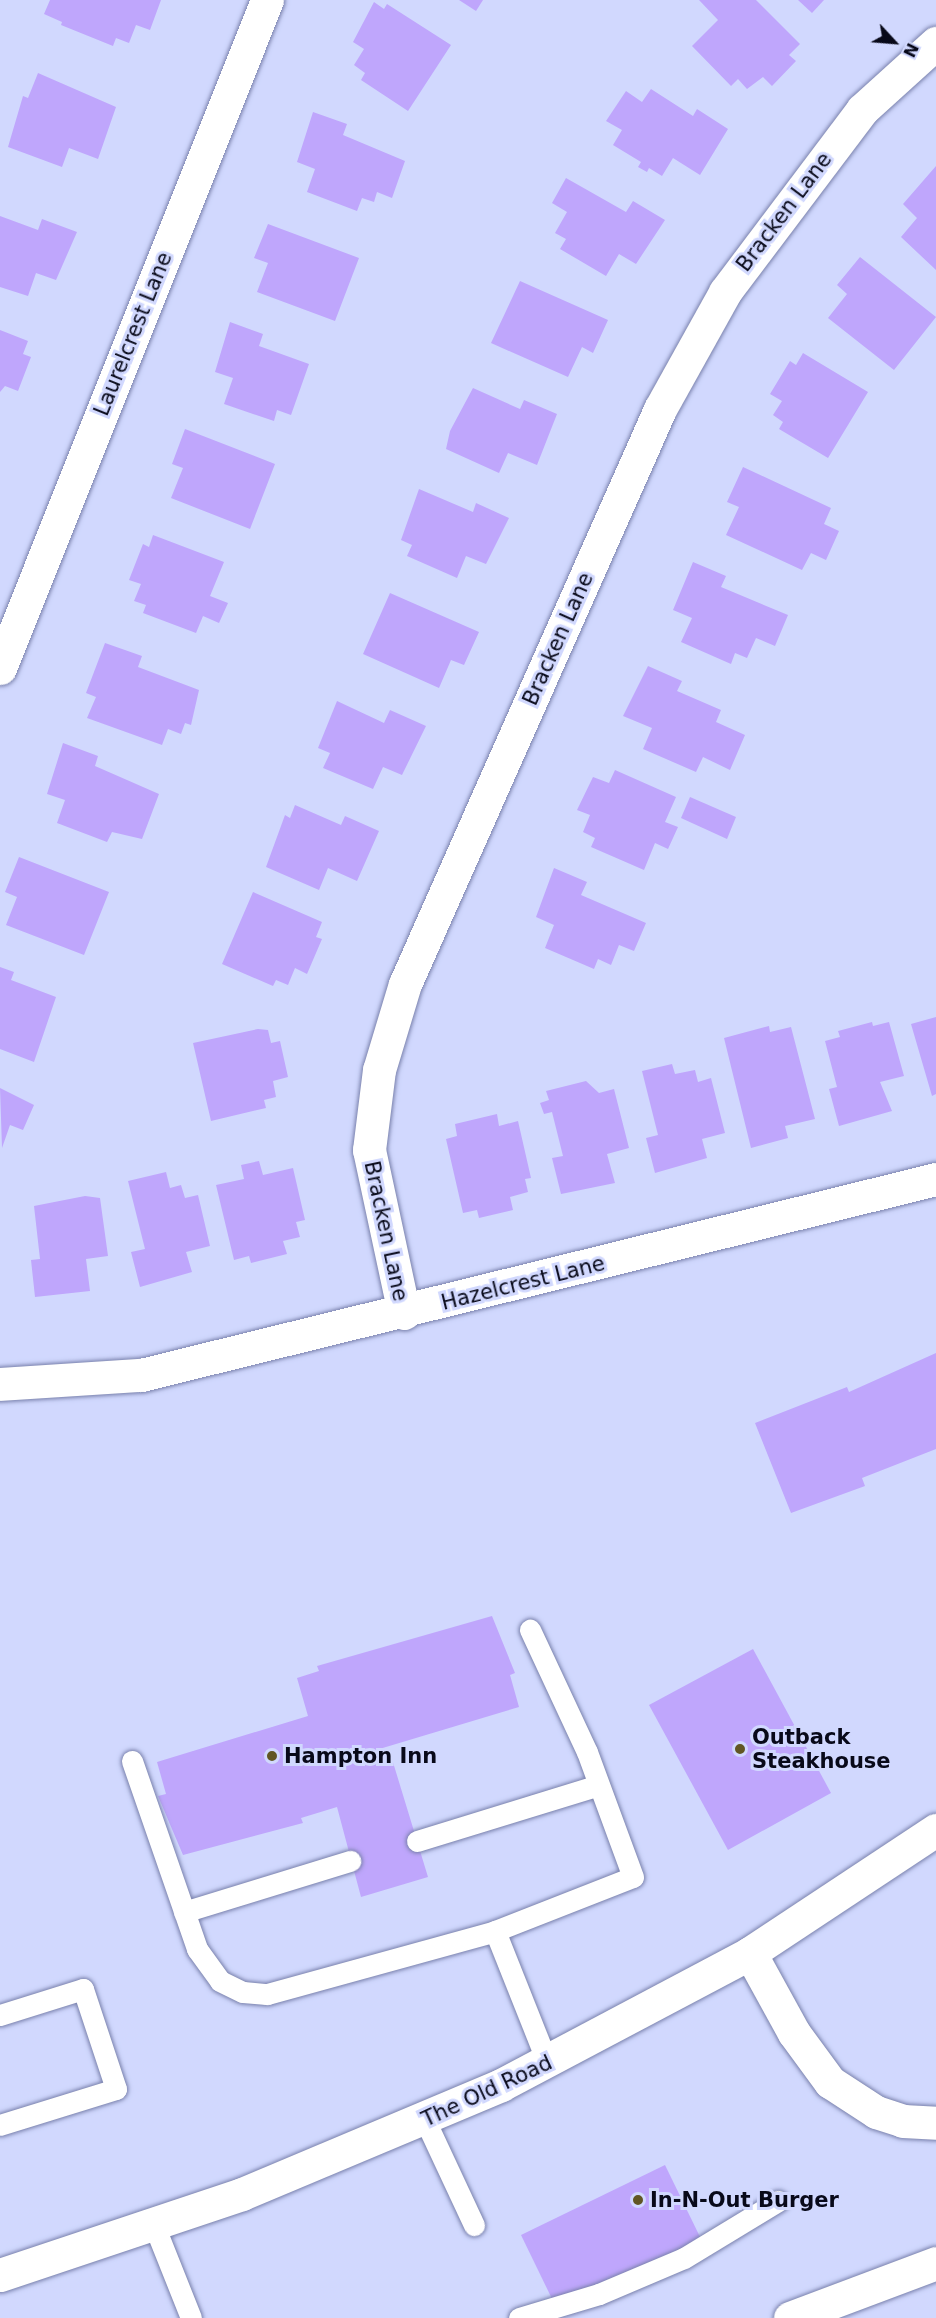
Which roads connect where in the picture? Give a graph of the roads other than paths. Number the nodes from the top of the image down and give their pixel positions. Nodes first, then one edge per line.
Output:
1 (267, 0) edge
2 (936, 43) edge
3 (0, 668) edge
4 (936, 1179) edge
5 (404, 1313) junction
6 (0, 1384) edge
7 (530, 1630) dead end
8 (132, 1761) dead end
9 (599, 1785) junction
10 (936, 1830) edge
11 (417, 1840) dead end
12 (350, 1861) dead end
13 (184, 1912) junction
14 (495, 1931) junction
15 (750, 1953) junction
16 (0, 2015) edge
17 (548, 2062) junction
18 (425, 2120) junction
19 (936, 2123) edge
20 (0, 2125) edge
21 (778, 2201) dead end
22 (154, 2225) junction
23 (474, 2225) dead end
24 (936, 2263) edge
25 (0, 2275) edge
26 (191, 2318) edge
27 (519, 2318) edge
28 (790, 2318) edge

1 - 3 main road, Laurelcrest Lane
2 - 5 main road, Bracken Lane
4 - 5 main road, Hazelcrest Lane
5 - 6 main road, Hazelcrest Lane
7 - 9 lane
8 - 13 lane
9 - 11 lane
9 - 14 lane
10 - 15 main road, The Old Road
12 - 13 lane
13 - 14 lane
14 - 17 lane
15 - 17 main road, The Old Road
15 - 19 main road
16 - 20 lane
17 - 18 main road, The Old Road
18 - 22 main road, The Old Road
18 - 23 lane
21 - 27 lane
22 - 25 main road, The Old Road
22 - 26 lane
24 - 28 main road

